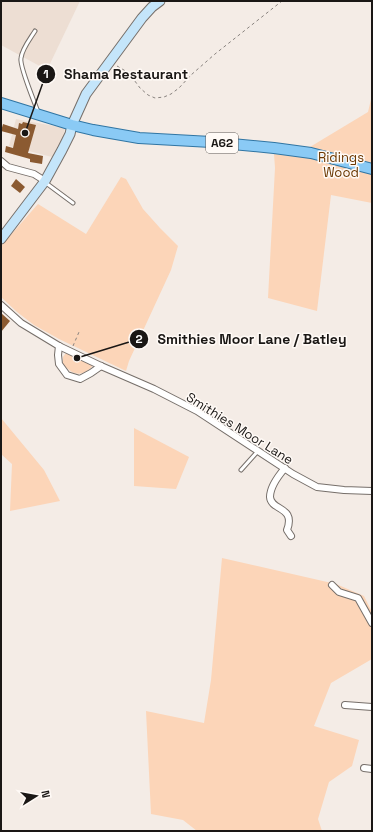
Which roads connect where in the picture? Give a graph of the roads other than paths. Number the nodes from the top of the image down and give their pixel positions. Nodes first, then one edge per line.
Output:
1 (160, 1) edge
2 (35, 31) dead end
3 (1, 103) edge
4 (40, 115) junction
5 (72, 125) junction
6 (1, 161) edge
7 (372, 169) edge
8 (45, 181) junction
9 (73, 203) dead end
10 (1, 239) edge
11 (1, 304) edge
12 (59, 346) junction
13 (101, 366) junction
14 (258, 451) junction
15 (285, 468) junction
16 (241, 470) dead end
17 (372, 491) edge
18 (292, 536) dead end
19 (332, 585) dead end
20 (372, 623) edge
21 (345, 705) dead end
22 (372, 707) edge
23 (364, 768) dead end
24 (372, 769) edge

1 - 5 main road
2 - 4 lane
3 - 4 main road, A62
4 - 5 main road, A62
5 - 7 main road, A62
5 - 8 main road
6 - 8 street
8 - 9 lane
8 - 10 main road
11 - 12 street, Smithies Moor Lane
12 - 13 street, Smithies Moor Lane
12 - 13 street
13 - 14 street, Smithies Moor Lane
14 - 15 street, Smithies Moor Lane
14 - 16 lane
15 - 17 street, Smithies Moor Lane
15 - 18 street
19 - 20 street
21 - 22 street
23 - 24 street

